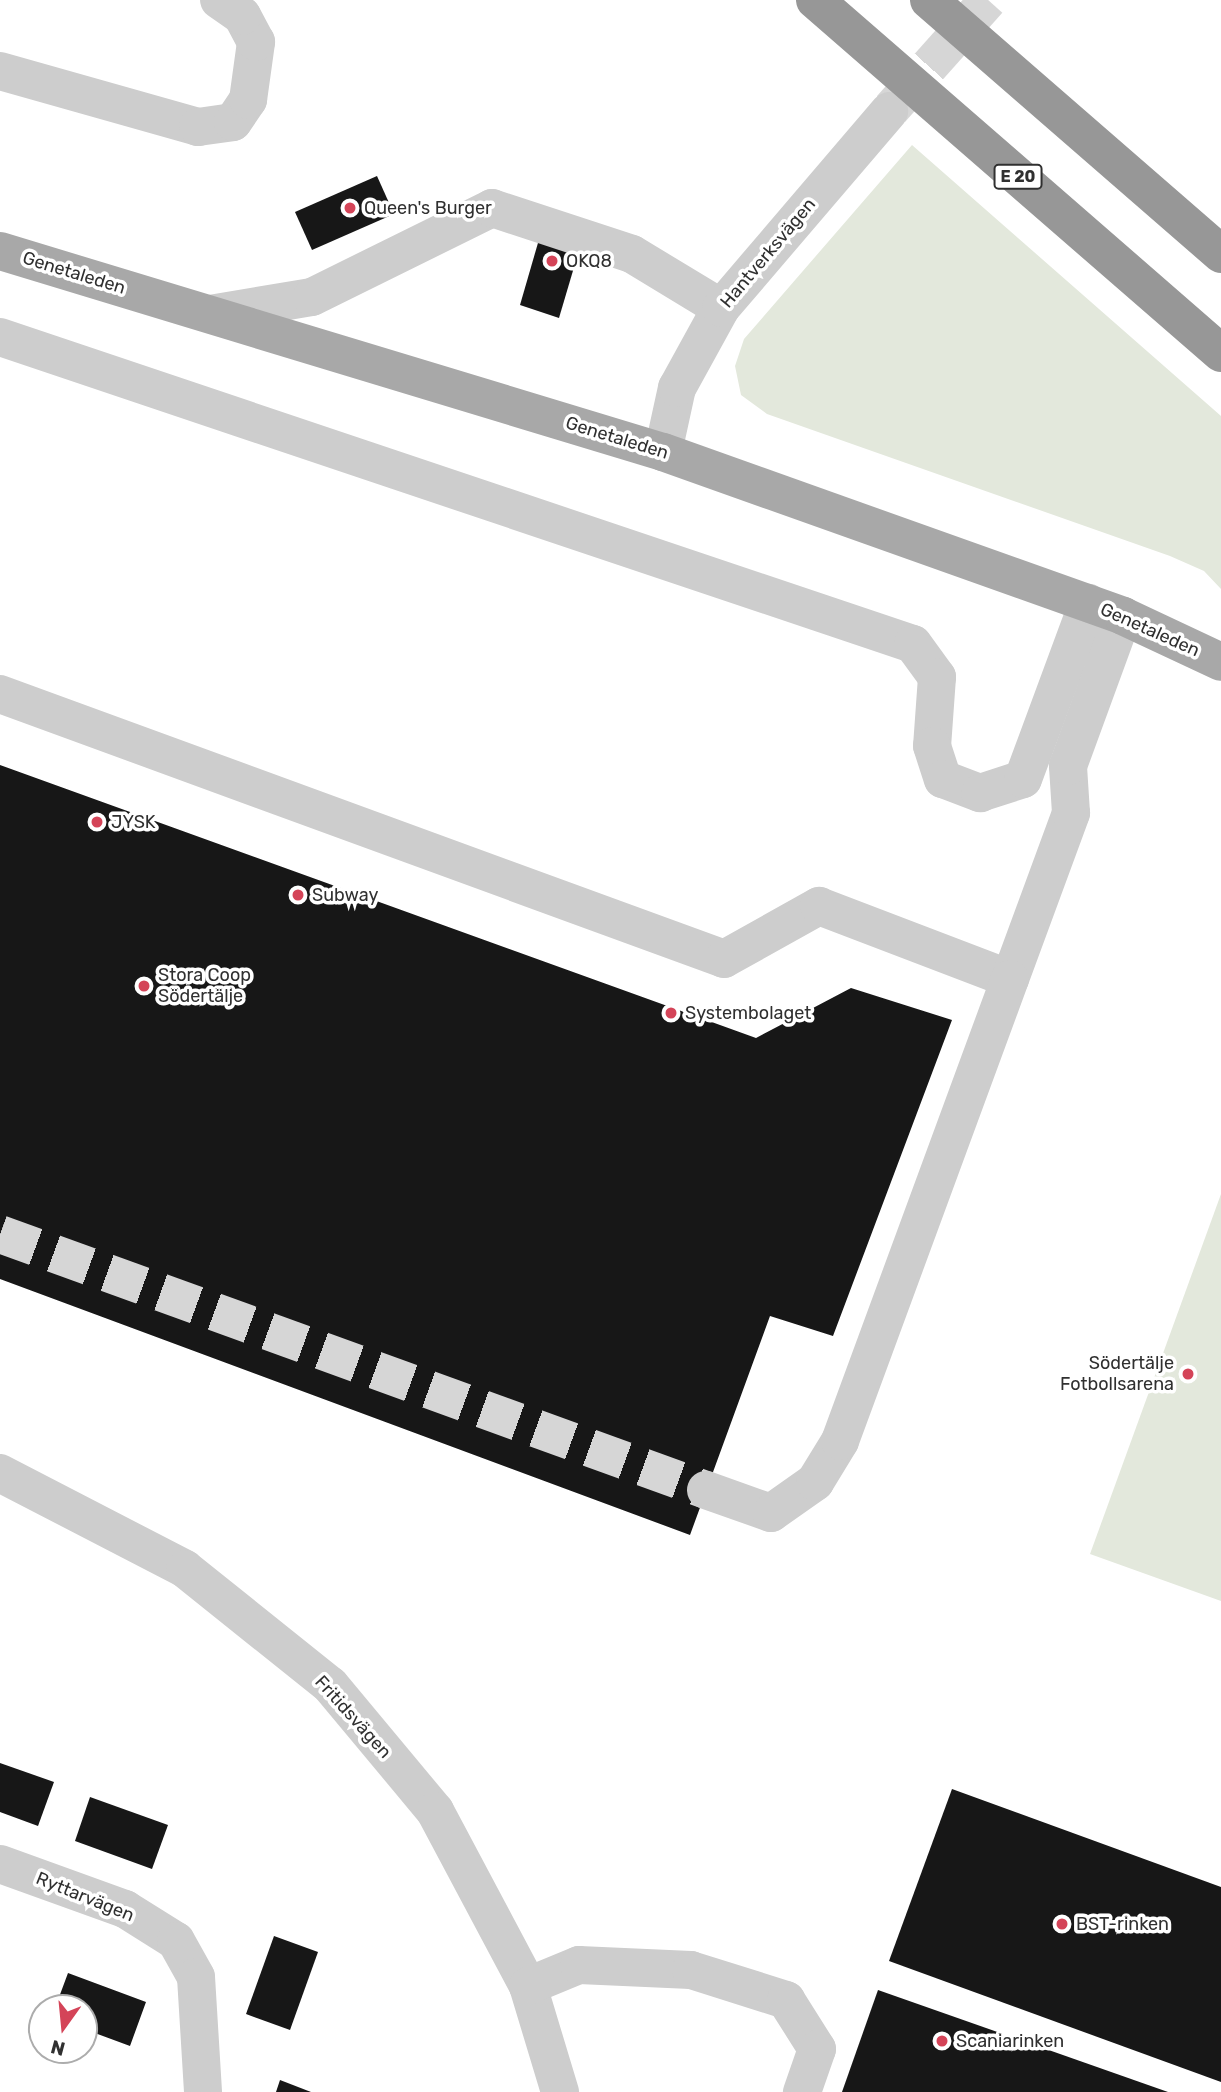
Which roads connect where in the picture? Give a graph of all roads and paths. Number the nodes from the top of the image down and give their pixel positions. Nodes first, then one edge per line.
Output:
1 (219, 0) edge
2 (816, 0) edge
3 (929, 0) edge
4 (0, 71) edge
5 (889, 111) tunnel mouth
6 (0, 251) edge
7 (1221, 254) edge
8 (721, 308) junction
9 (210, 314) junction
10 (0, 337) edge
11 (1221, 352) edge
12 (663, 452) junction
13 (1088, 603) junction
14 (1123, 616) junction
15 (1221, 662) edge
16 (0, 694) edge
17 (1010, 979) junction
18 (0, 1473) edge
19 (706, 1490) tunnel mouth
20 (0, 1864) edge
21 (528, 1986) junction
22 (203, 2092) edge
23 (561, 2092) edge
24 (802, 2092) edge

1 - 4 street
2 - 11 highway, E 20
3 - 7 highway
5 - 8 street, Hantverksvägen
6 - 9 main road, Genetaleden
8 - 9 street
8 - 12 street, Hantverksvägen
9 - 12 main road, Genetaleden
10 - 13 street
12 - 13 main road, Genetaleden
13 - 14 main road, Genetaleden
14 - 15 main road, Genetaleden
14 - 17 street
16 - 17 street
17 - 19 street
18 - 21 street, Fritidsvägen
20 - 22 street, Ryttarvägen
21 - 23 street, Fritidsvägen
21 - 24 street

